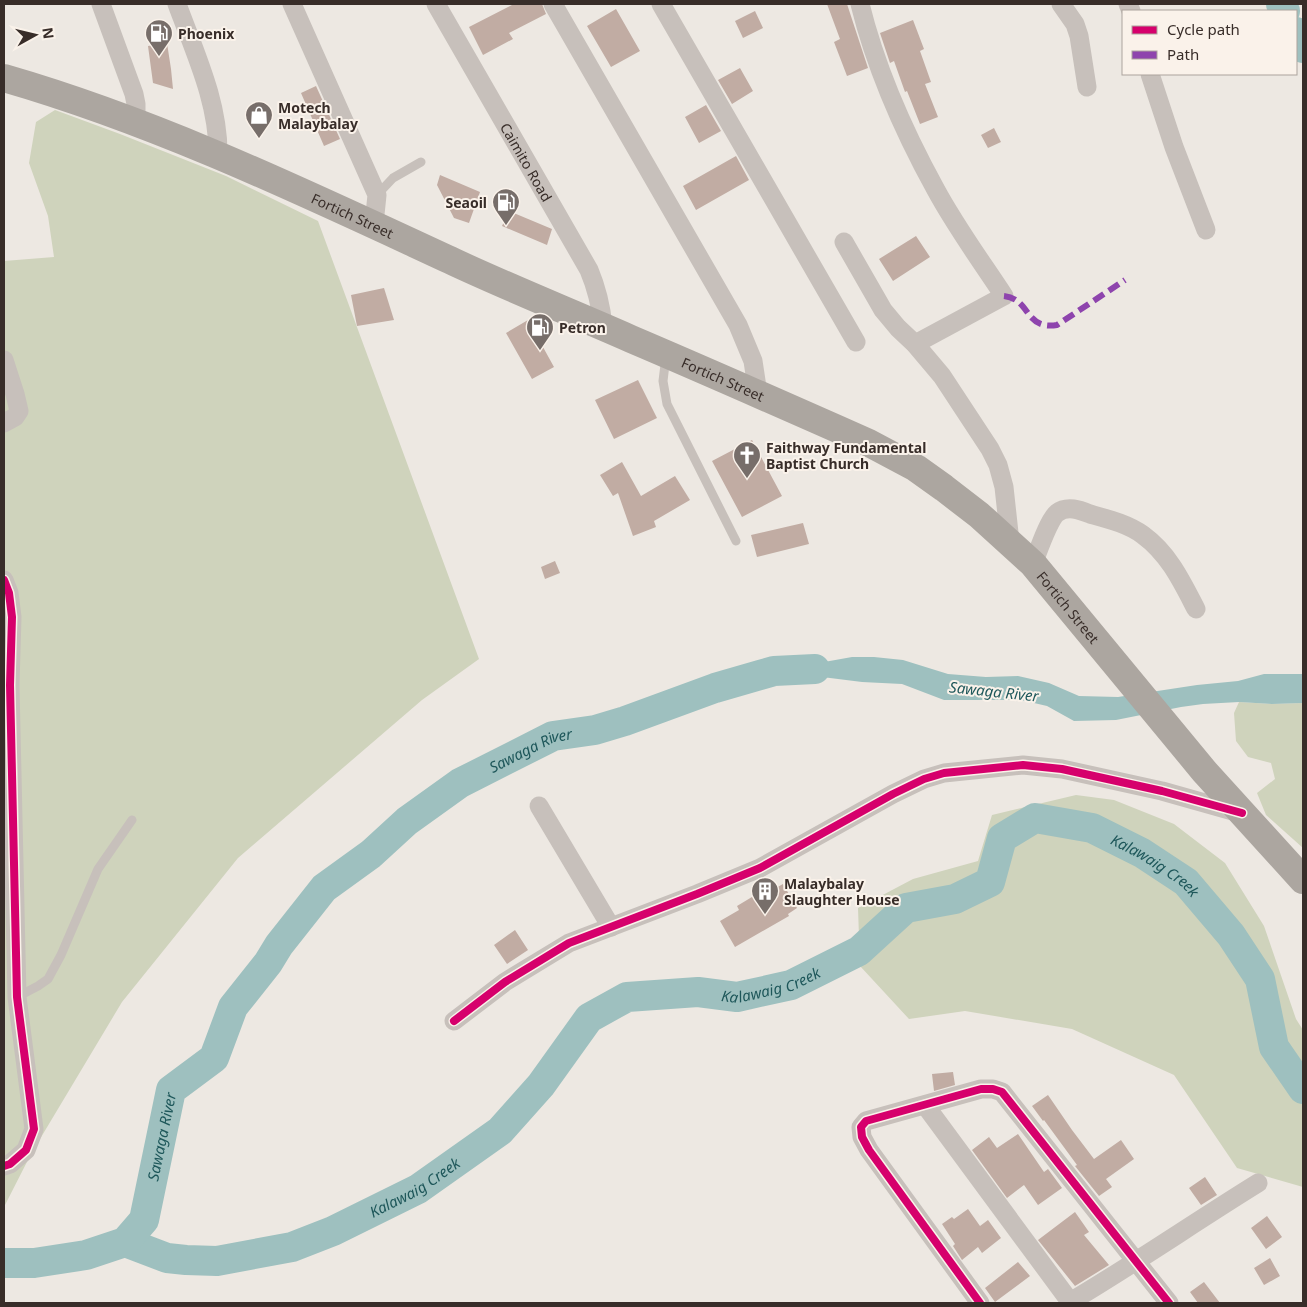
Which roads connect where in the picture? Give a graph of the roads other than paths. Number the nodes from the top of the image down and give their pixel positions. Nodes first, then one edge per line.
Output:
1 (101, 4) edge
2 (177, 4) edge
3 (292, 4) edge
4 (436, 4) edge
5 (553, 4) edge
6 (660, 4) edge
7 (860, 4) edge
8 (1061, 4) edge
9 (1150, 75) edge
10 (4, 78) edge
11 (1087, 87) dead end
12 (136, 122) junction
13 (218, 156) junction
14 (421, 162) dead end
15 (377, 194) junction
16 (374, 224) junction
17 (1206, 230) dead end
18 (844, 242) dead end
19 (603, 326) junction
20 (856, 342) dead end
21 (915, 344) junction
22 (666, 354) junction
23 (4, 360) edge
24 (758, 394) junction
25 (4, 423) edge
26 (736, 541) dead end
27 (1010, 542) junction
28 (1033, 564) junction
29 (4, 580) edge
30 (1196, 609) dead end
31 (539, 806) dead end
32 (1242, 813) junction
33 (132, 820) dead end
34 (1303, 880) edge
35 (611, 927) junction
36 (10, 999) edge
37 (454, 1022) dead end
38 (925, 1105) junction
39 (4, 1166) edge
40 (1258, 1183) dead end
41 (1137, 1262) junction
42 (1070, 1302) edge
43 (980, 1303) edge
44 (1169, 1303) edge

1 - 12 street
2 - 13 street
3 - 15 street
4 - 19 street, Caimito Road
5 - 24 street
6 - 20 street
7 - 21 street
8 - 11 street
9 - 17 street
10 - 12 highway, Fortich Street
12 - 13 highway, Fortich Street
13 - 16 highway, Fortich Street
14 - 15 lane
15 - 16 street
16 - 19 highway, Fortich Street
18 - 21 street
19 - 22 highway, Fortich Street
21 - 27 street
22 - 24 highway, Fortich Street
22 - 26 lane
23 - 25 street
24 - 27 highway, Fortich Street
27 - 28 highway, Fortich Street
28 - 30 street
28 - 32 highway, Fortich Street
29 - 36 street
31 - 35 street
32 - 34 highway, Fortich Street
32 - 35 street
33 - 36 lane
35 - 37 street
36 - 39 street
38 - 41 street
38 - 42 street
38 - 43 street
40 - 41 street
41 - 42 street
41 - 44 street

